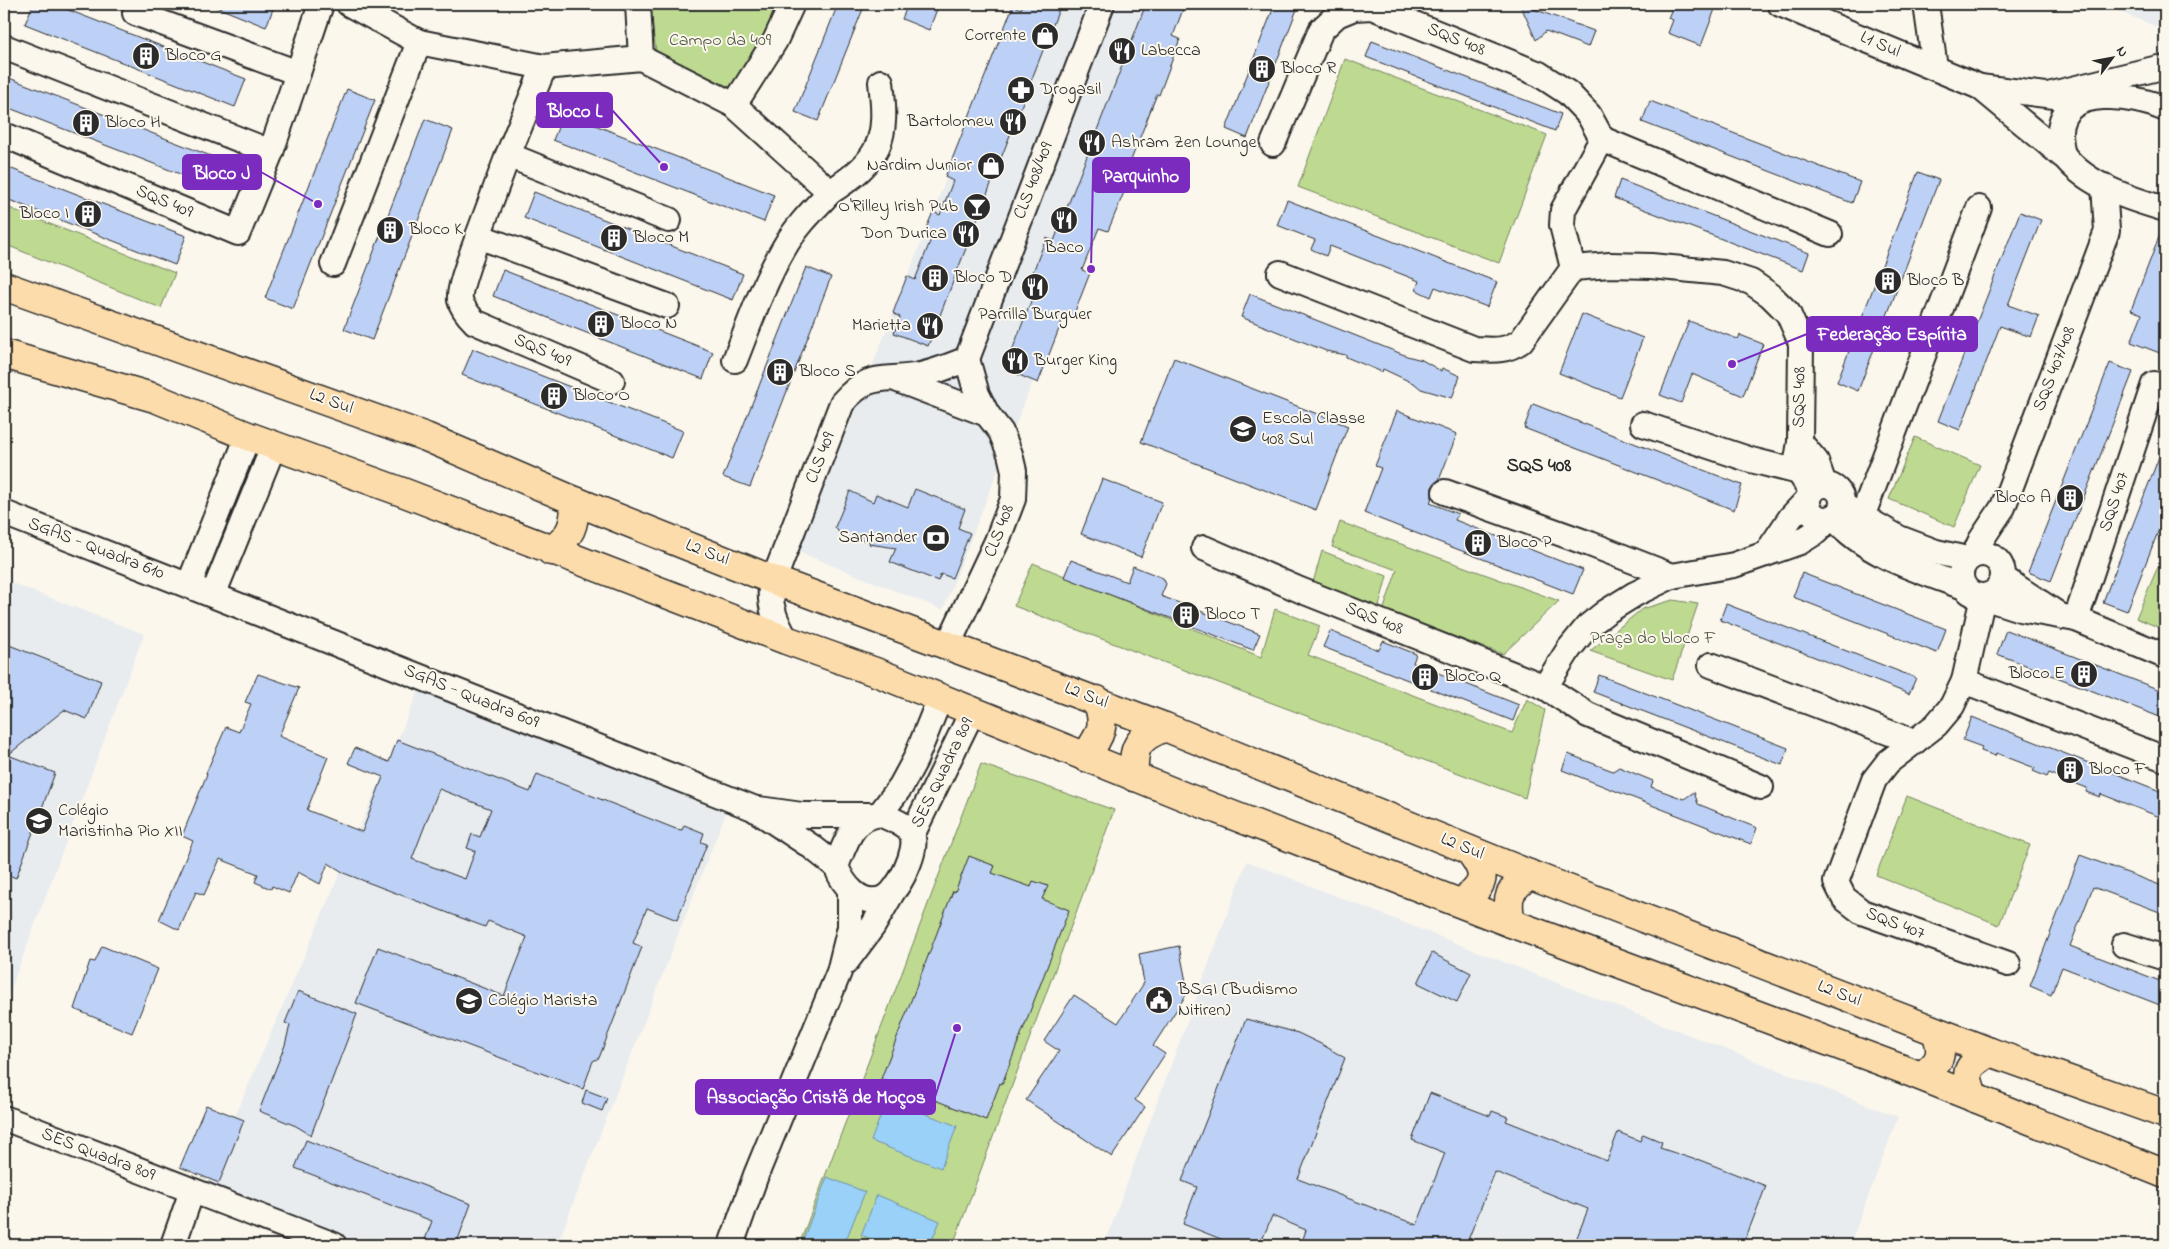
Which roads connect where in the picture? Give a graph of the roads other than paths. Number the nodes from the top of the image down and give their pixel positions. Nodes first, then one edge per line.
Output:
1 (322, 4) edge
2 (349, 4) edge
3 (638, 4) edge
4 (792, 4) edge
5 (1102, 4) edge
6 (1780, 4) edge
7 (1926, 4) edge
8 (135, 13) dead end
9 (419, 42) junction
10 (4, 47) edge
11 (641, 58) junction
12 (2162, 63) edge
13 (544, 67) junction
14 (1935, 68) junction
15 (298, 73) junction
16 (880, 82) dead end
17 (1980, 87) junction
18 (2048, 95) junction
19 (2131, 99) junction
20 (2084, 100) junction
21 (734, 105) junction
22 (2165, 109) edge
23 (8, 137) dead end
24 (1602, 139) junction
25 (1273, 144) dead end
26 (271, 152) junction
27 (508, 155) junction
28 (2063, 156) junction
29 (2104, 186) junction
30 (830, 192) junction
31 (2138, 201) junction
32 (1979, 208) dead end
33 (2165, 209) edge
34 (669, 220) dead end
35 (2107, 231) junction
36 (1830, 234) dead end
37 (478, 236) junction
38 (333, 264) dead end
39 (1573, 268) junction
40 (1280, 273) dead end
41 (4, 286) edge
42 (667, 306) dead end
43 (4, 354) edge
44 (967, 359) junction
45 (735, 360) dead end
46 (893, 378) junction
47 (612, 381) dead end
48 (2154, 384) dead end
49 (987, 414) junction
50 (1643, 424) dead end
51 (248, 436) junction
52 (274, 445) junction
53 (1810, 486) junction
54 (1445, 492) dead end
55 (575, 502) junction
56 (2003, 507) junction
57 (4, 513) edge
58 (1835, 513) junction
59 (1862, 517) junction
60 (1204, 548) dead end
61 (551, 550) junction
62 (1902, 551) junction
63 (1766, 554) junction
64 (1970, 557) junction
65 (2002, 571) junction
66 (1672, 576) junction
67 (774, 580) junction
68 (189, 585) junction
69 (1973, 592) junction
70 (213, 595) junction
71 (2068, 618) junction
72 (786, 640) junction
73 (948, 644) junction
74 (2165, 656) edge
75 (1711, 665) dead end
76 (1964, 681) junction
77 (1545, 687) junction
78 (940, 698) junction
79 (1097, 700) junction
80 (973, 710) junction
81 (1165, 726) junction
82 (1914, 742) junction
83 (1085, 757) junction
84 (2165, 759) edge
85 (1134, 777) junction
86 (1762, 787) dead end
87 (753, 808) junction
88 (875, 815) junction
89 (912, 835) junction
90 (1469, 850) junction
91 (836, 866) junction
92 (1529, 874) junction
93 (850, 891) junction
94 (892, 893) junction
95 (1461, 903) junction
96 (1511, 923) junction
97 (2124, 945) dead end
98 (2165, 958) edge
99 (2008, 964) dead end
100 (839, 972) junction
101 (1936, 1032) junction
102 (1990, 1052) junction
103 (1922, 1076) junction
104 (1974, 1098) junction
105 (2165, 1114) edge
106 (4, 1118) edge
107 (2165, 1174) edge
108 (192, 1191) junction
109 (173, 1245) edge
110 (334, 1245) edge
111 (732, 1245) edge

1 - 15 street, SQS 409
2 - 9 street
3 - 11 street
4 - 21 street
5 - 44 street, CLS 408/409
6 - 14 street, L1 Sul
7 - 14 street
8 - 15 street
9 - 13 street
9 - 38 street
10 - 26 street
11 - 13 street
11 - 21 street
12 - 18 street
12 - 19 street
13 - 27 street, SQS 409
14 - 17 street, L1 Sul
15 - 26 street, SQS 409
16 - 30 street
17 - 18 street, L1 Sul
17 - 28 street, L1 Sul
18 - 20 street, L1 Sul
19 - 20 street, L1 Sul
19 - 22 street, L1 Sul
20 - 28 street
21 - 30 street
23 - 26 street, SQS 409
24 - 25 street, SQS 408
24 - 36 street
24 - 39 street
27 - 34 street
27 - 37 street, SQS 409
28 - 29 street, L1 Sul
29 - 31 street, L1 Sul
29 - 35 street, SQS 407/408
30 - 45 street
31 - 33 street, L1 Sul
31 - 35 street, SQS 407/408
32 - 59 street
35 - 56 street, SQS 407/408
37 - 42 street
37 - 47 street, SQS 409
39 - 40 street
39 - 53 street, SQS 408
41 - 55 main road, L2 Sul
43 - 51 main road
44 - 46 street, CLS 409
44 - 49 street, CLS 408
46 - 49 street
46 - 67 street, CLS 409
48 - 71 street, SQS 407
49 - 73 street, CLS 408
50 - 53 street
51 - 52 main road
51 - 68 street
52 - 61 main road
52 - 70 street
53 - 58 street
53 - 58 street
53 - 63 street
54 - 66 street
55 - 61 main road
55 - 67 main road, L2 Sul
56 - 64 street, SQS 407/408
56 - 65 street, SQS 407/408
57 - 68 street, SGAS - Quadra 610
58 - 59 street
58 - 62 street
58 - 63 street
59 - 62 street
60 - 77 street, SQS 408
61 - 72 main road
62 - 64 street
62 - 69 street
63 - 66 street
64 - 65 street
64 - 69 street
65 - 69 street
65 - 71 street
66 - 77 street
67 - 72 street, CLS 409
67 - 73 main road, L2 Sul
68 - 70 street, SGAS - Quadra 609
69 - 71 street
69 - 76 street, SQS 407
70 - 87 street, SGAS - Quadra 609
71 - 74 street
72 - 78 main road
73 - 79 main road, L2 Sul
75 - 82 street
76 - 82 street, SQS 407
76 - 84 street
77 - 86 street, SQS 408
78 - 80 main road
78 - 88 street, SES Quadra 809
79 - 81 main road, L2 Sul
79 - 83 main road
80 - 83 main road
80 - 89 street, SES Quadra 809
81 - 85 main road
81 - 90 main road, L2 Sul
82 - 99 street, SQS 407
83 - 85 main road
85 - 95 main road
87 - 88 street, SGAS - Quadra 609
87 - 91 street, SGAS - Quadra 609
88 - 89 street
88 - 91 street
89 - 94 street
90 - 92 main road, L2 Sul
90 - 95 main road
91 - 93 street
92 - 96 main road
92 - 101 main road, L2 Sul
93 - 94 street
93 - 100 street
94 - 100 street
95 - 96 main road
96 - 103 main road
97 - 98 street
100 - 111 street
101 - 102 main road, L2 Sul
101 - 103 main road
102 - 104 main road
102 - 105 main road, L2 Sul
103 - 104 main road
104 - 107 main road
106 - 108 street, SES Quadra 809
108 - 109 street
108 - 110 street, SES Quadra 809

